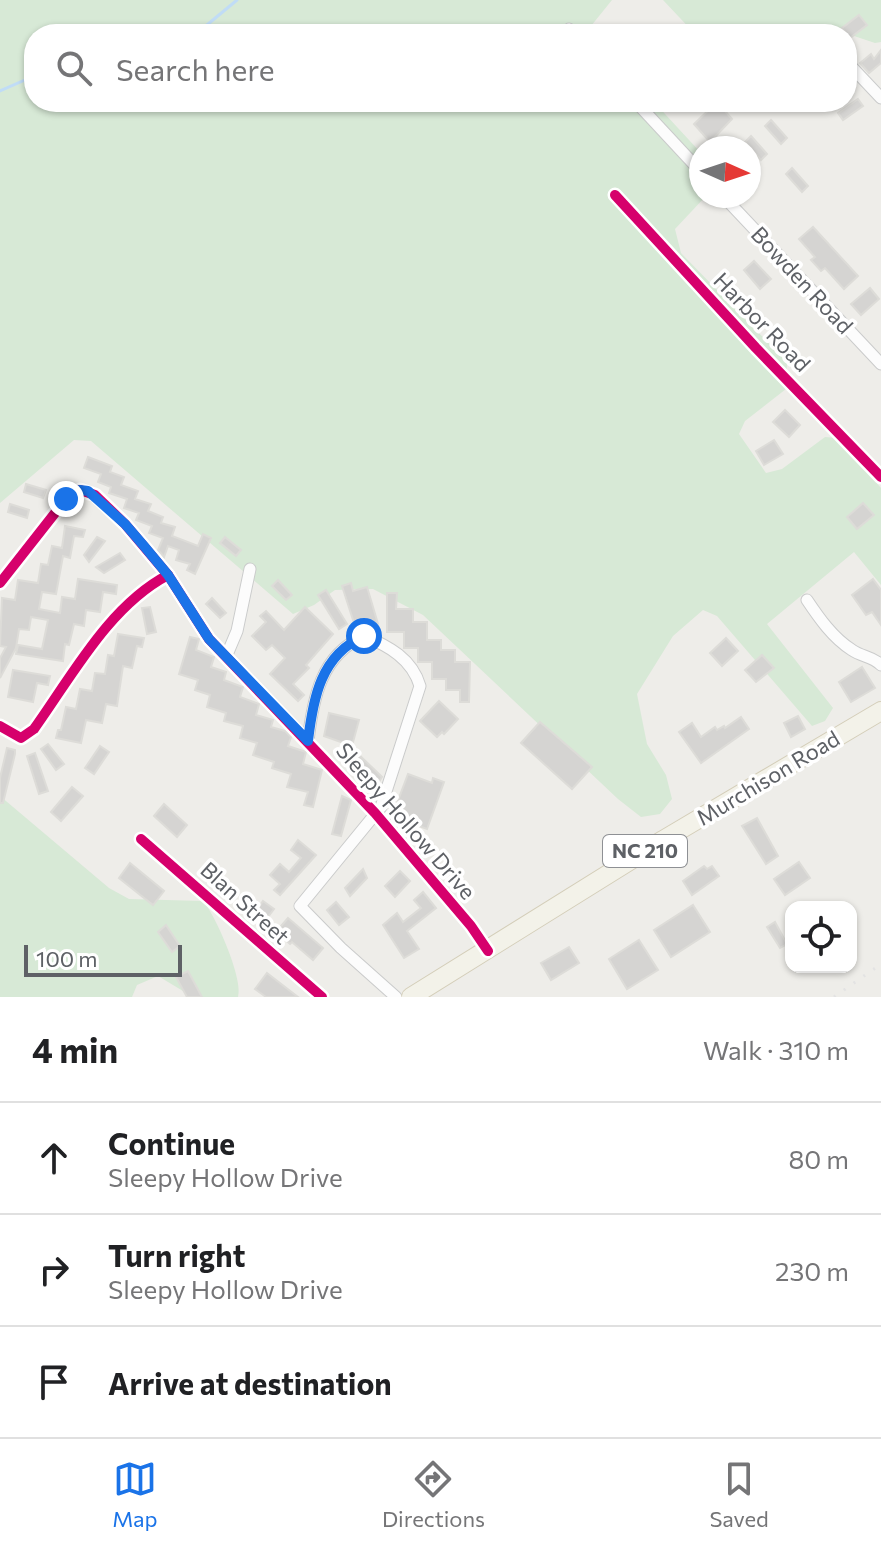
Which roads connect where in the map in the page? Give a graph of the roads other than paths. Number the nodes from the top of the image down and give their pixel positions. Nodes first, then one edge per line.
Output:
1 (857, 73) edge
2 (881, 98) edge
3 (645, 112) edge
4 (689, 159) edge
5 (615, 195) dead end
6 (734, 208) edge
7 (881, 364) edge
8 (881, 477) edge
9 (250, 569) dead end
10 (168, 575) junction
11 (0, 583) edge
12 (807, 600) dead end
13 (226, 657) junction
14 (881, 665) edge
15 (881, 711) edge
16 (0, 726) edge
17 (308, 741) junction
18 (375, 813) junction
19 (141, 839) dead end
20 (488, 951) junction
21 (322, 997) edge
22 (396, 997) edge
23 (411, 997) edge

1 - 2 street
3 - 4 street
5 - 8 street, Harbor Road
6 - 7 street, Bowden Road
9 - 13 street
10 - 11 street, Sleepy Hollow Drive
10 - 13 street, Sleepy Hollow Drive
10 - 16 street
12 - 14 street
13 - 17 street, Sleepy Hollow Drive
15 - 20 main road, Murchison Road / NC 210
17 - 18 street, Sleepy Hollow Drive
17 - 18 street, Sleepy Hollow Drive
18 - 20 street, Sleepy Hollow Drive
18 - 22 street
19 - 21 street, Blan Street
20 - 23 main road, Murchison Road / NC 210

